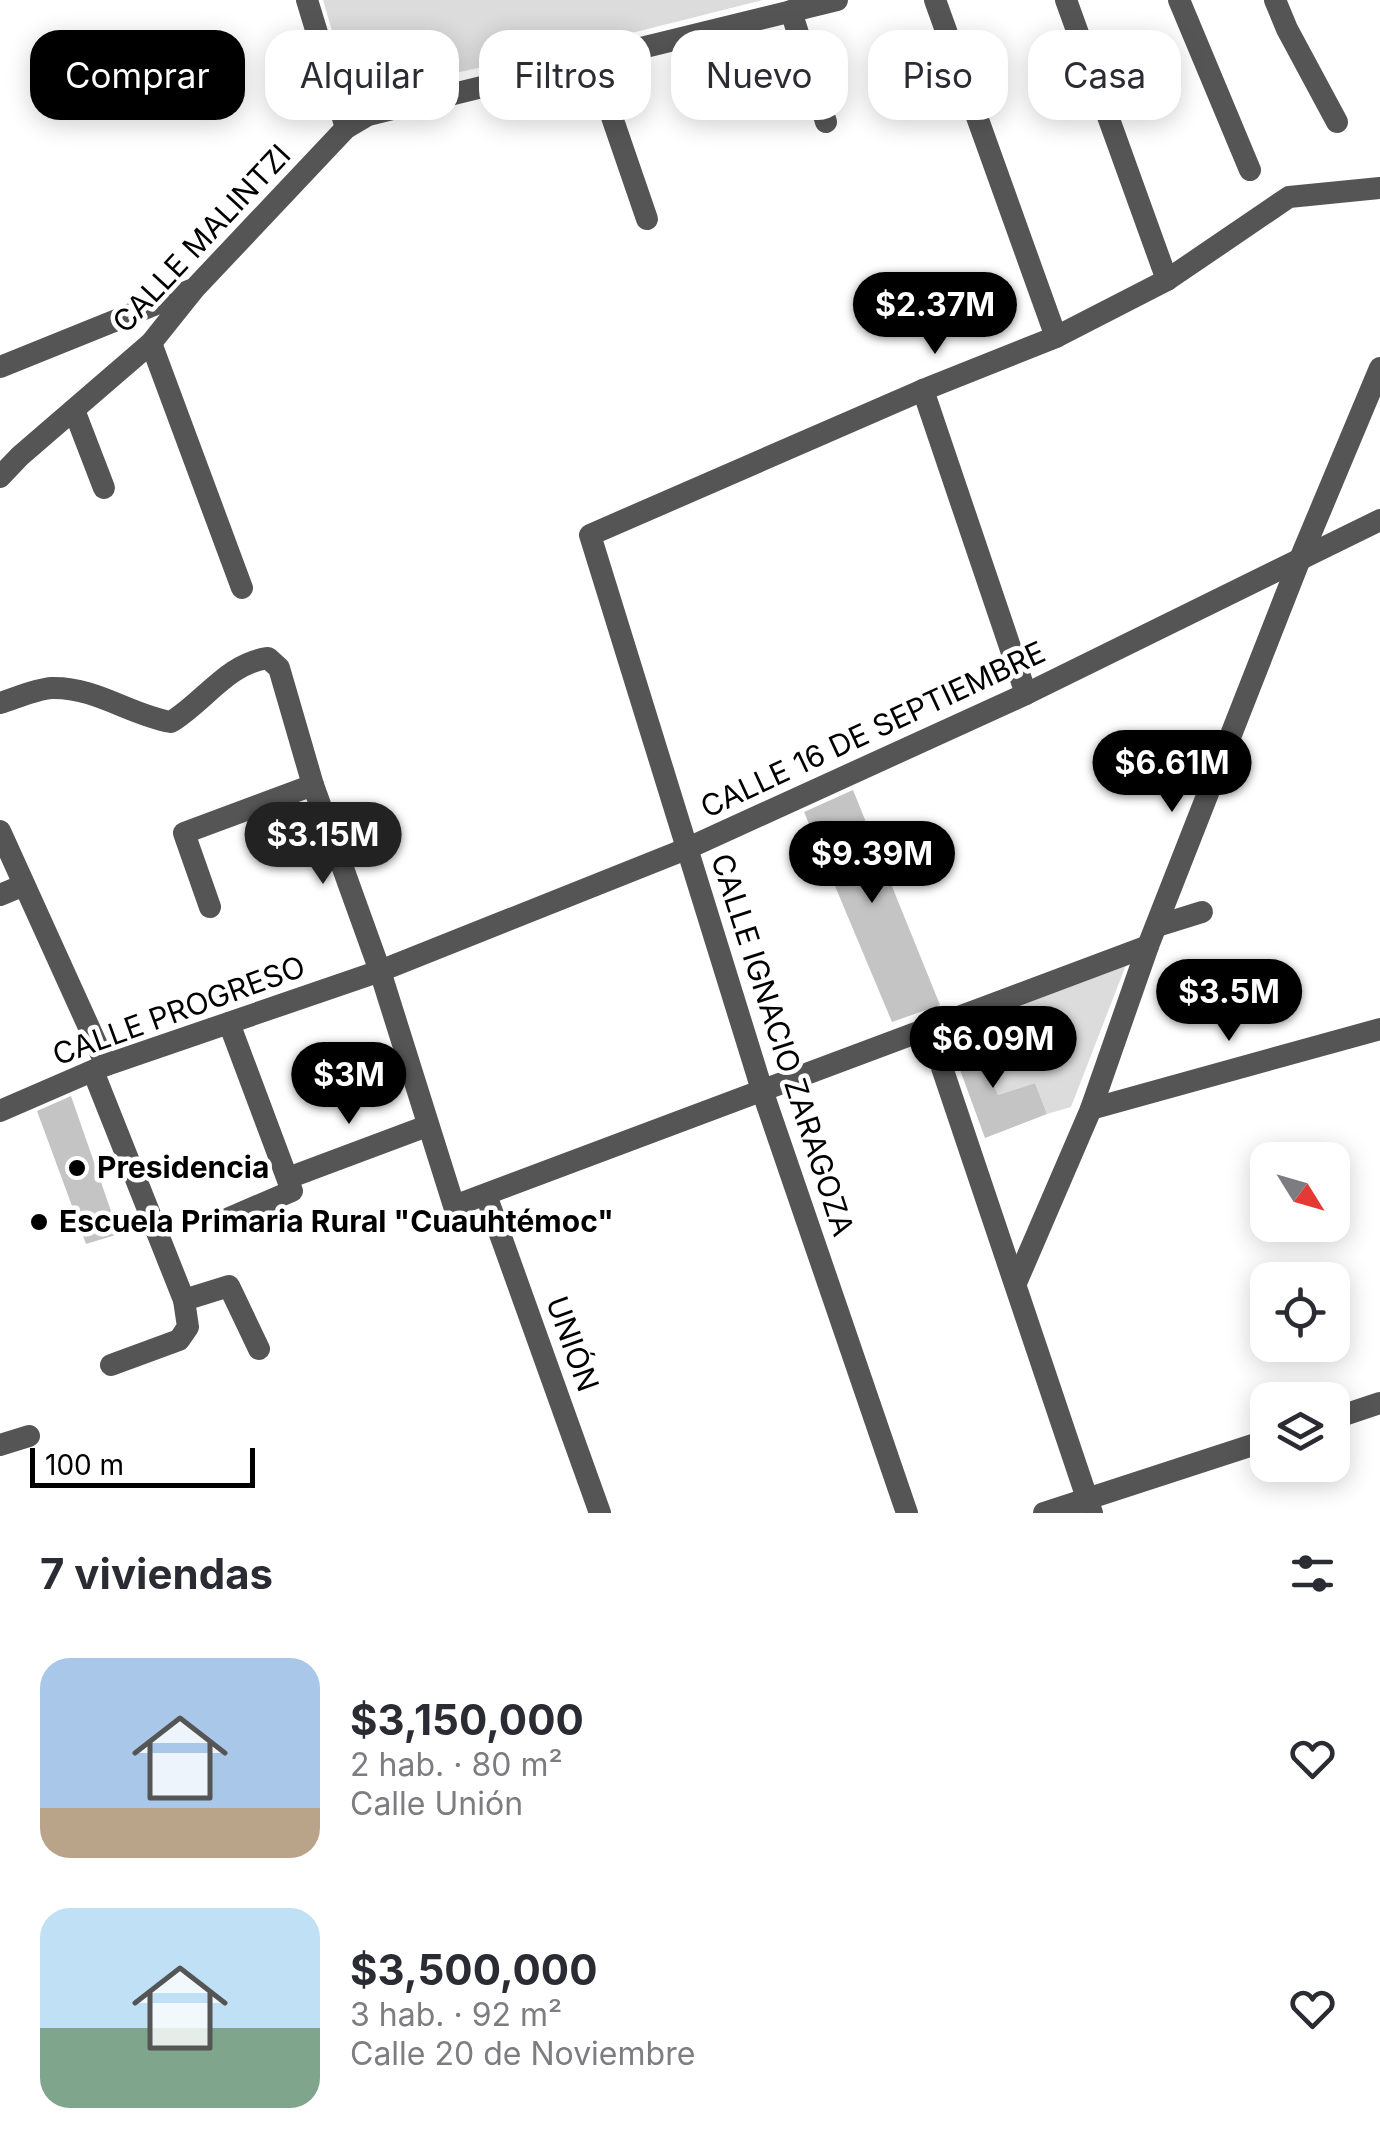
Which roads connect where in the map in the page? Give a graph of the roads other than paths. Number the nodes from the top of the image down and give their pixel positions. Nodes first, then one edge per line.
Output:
1 (307, 0) edge
2 (837, 0) edge
3 (935, 0) edge
4 (1066, 0) edge
5 (1179, 0) edge
6 (1275, 0) edge
7 (791, 11) junction
8 (651, 45) edge
9 (479, 87) edge
10 (613, 120) edge
11 (826, 122) dead end
12 (1337, 122) dead end
13 (346, 128) junction
14 (1250, 170) dead end
15 (1380, 188) edge
16 (646, 218) dead end
17 (1167, 280) junction
18 (194, 288) junction
19 (1056, 337) junction
20 (151, 343) junction
21 (0, 367) edge
22 (1380, 368) edge
23 (923, 390) junction
24 (74, 410) junction
25 (0, 478) edge
26 (104, 488) dead end
27 (1380, 520) edge
28 (1300, 559) junction
29 (242, 588) dead end
30 (1026, 694) junction
31 (0, 704) edge
32 (314, 785) junction
33 (0, 831) edge
34 (686, 849) junction
35 (24, 885) junction
36 (0, 894) edge
37 (210, 907) dead end
38 (1202, 912) dead end
39 (1153, 936) junction
40 (380, 971) junction
41 (229, 1022) junction
42 (928, 1026) junction
43 (1380, 1030) edge
44 (99, 1068) junction
45 (762, 1090) junction
46 (1091, 1109) junction
47 (0, 1111) edge
48 (427, 1126) junction
49 (288, 1178) junction
50 (486, 1195) junction
51 (220, 1222) dead end
52 (1016, 1283) junction
53 (184, 1300) junction
54 (259, 1350) dead end
55 (111, 1365) dead end
56 (1380, 1403) edge
57 (1350, 1413) edge
58 (29, 1436) dead end
59 (0, 1445) edge
60 (1250, 1447) edge
61 (1089, 1506) edge
62 (600, 1513) edge
63 (908, 1513) edge
64 (1044, 1513) edge

1 - 13 street
2 - 7 street
3 - 19 street
4 - 17 street
5 - 14 street
6 - 12 street
7 - 8 street
7 - 11 street
9 - 13 street
10 - 16 street
13 - 18 street, CALLE MALINTZI
15 - 17 street
17 - 19 street
18 - 20 street, CALLE MALINTZI
18 - 21 street
19 - 23 street
20 - 24 street, CALLE MALINTZI
20 - 29 street
22 - 28 street
23 - 30 street
23 - 34 street, CALLE IGNACIO ZARAGOZA
24 - 25 street, CALLE MALINTZI
24 - 26 street
27 - 28 street, CALLE 16 DE SEPTIEMBRE
28 - 30 street, CALLE 16 DE SEPTIEMBRE
28 - 39 street
30 - 34 street, CALLE 16 DE SEPTIEMBRE
31 - 32 street
32 - 37 street
32 - 40 street
33 - 35 street
34 - 40 street, CALLE 16 DE SEPTIEMBRE
34 - 45 street, CALLE IGNACIO ZARAGOZA
35 - 36 street
35 - 44 street
38 - 39 street
39 - 42 street
39 - 46 street
40 - 41 street, CALLE PROGRESO
40 - 48 street
41 - 44 street, CALLE PROGRESO
41 - 49 street
42 - 45 street
42 - 52 street
43 - 46 street
44 - 47 street, CALLE PROGRESO
44 - 53 street
45 - 50 street
45 - 63 street, CALLE IGNACIO ZARAGOZA
46 - 52 street
48 - 49 street
48 - 50 street
49 - 51 street
50 - 62 street, UNIÓN
52 - 61 street
53 - 54 street
53 - 55 street
56 - 57 street
58 - 59 street
60 - 61 street
61 - 64 street

